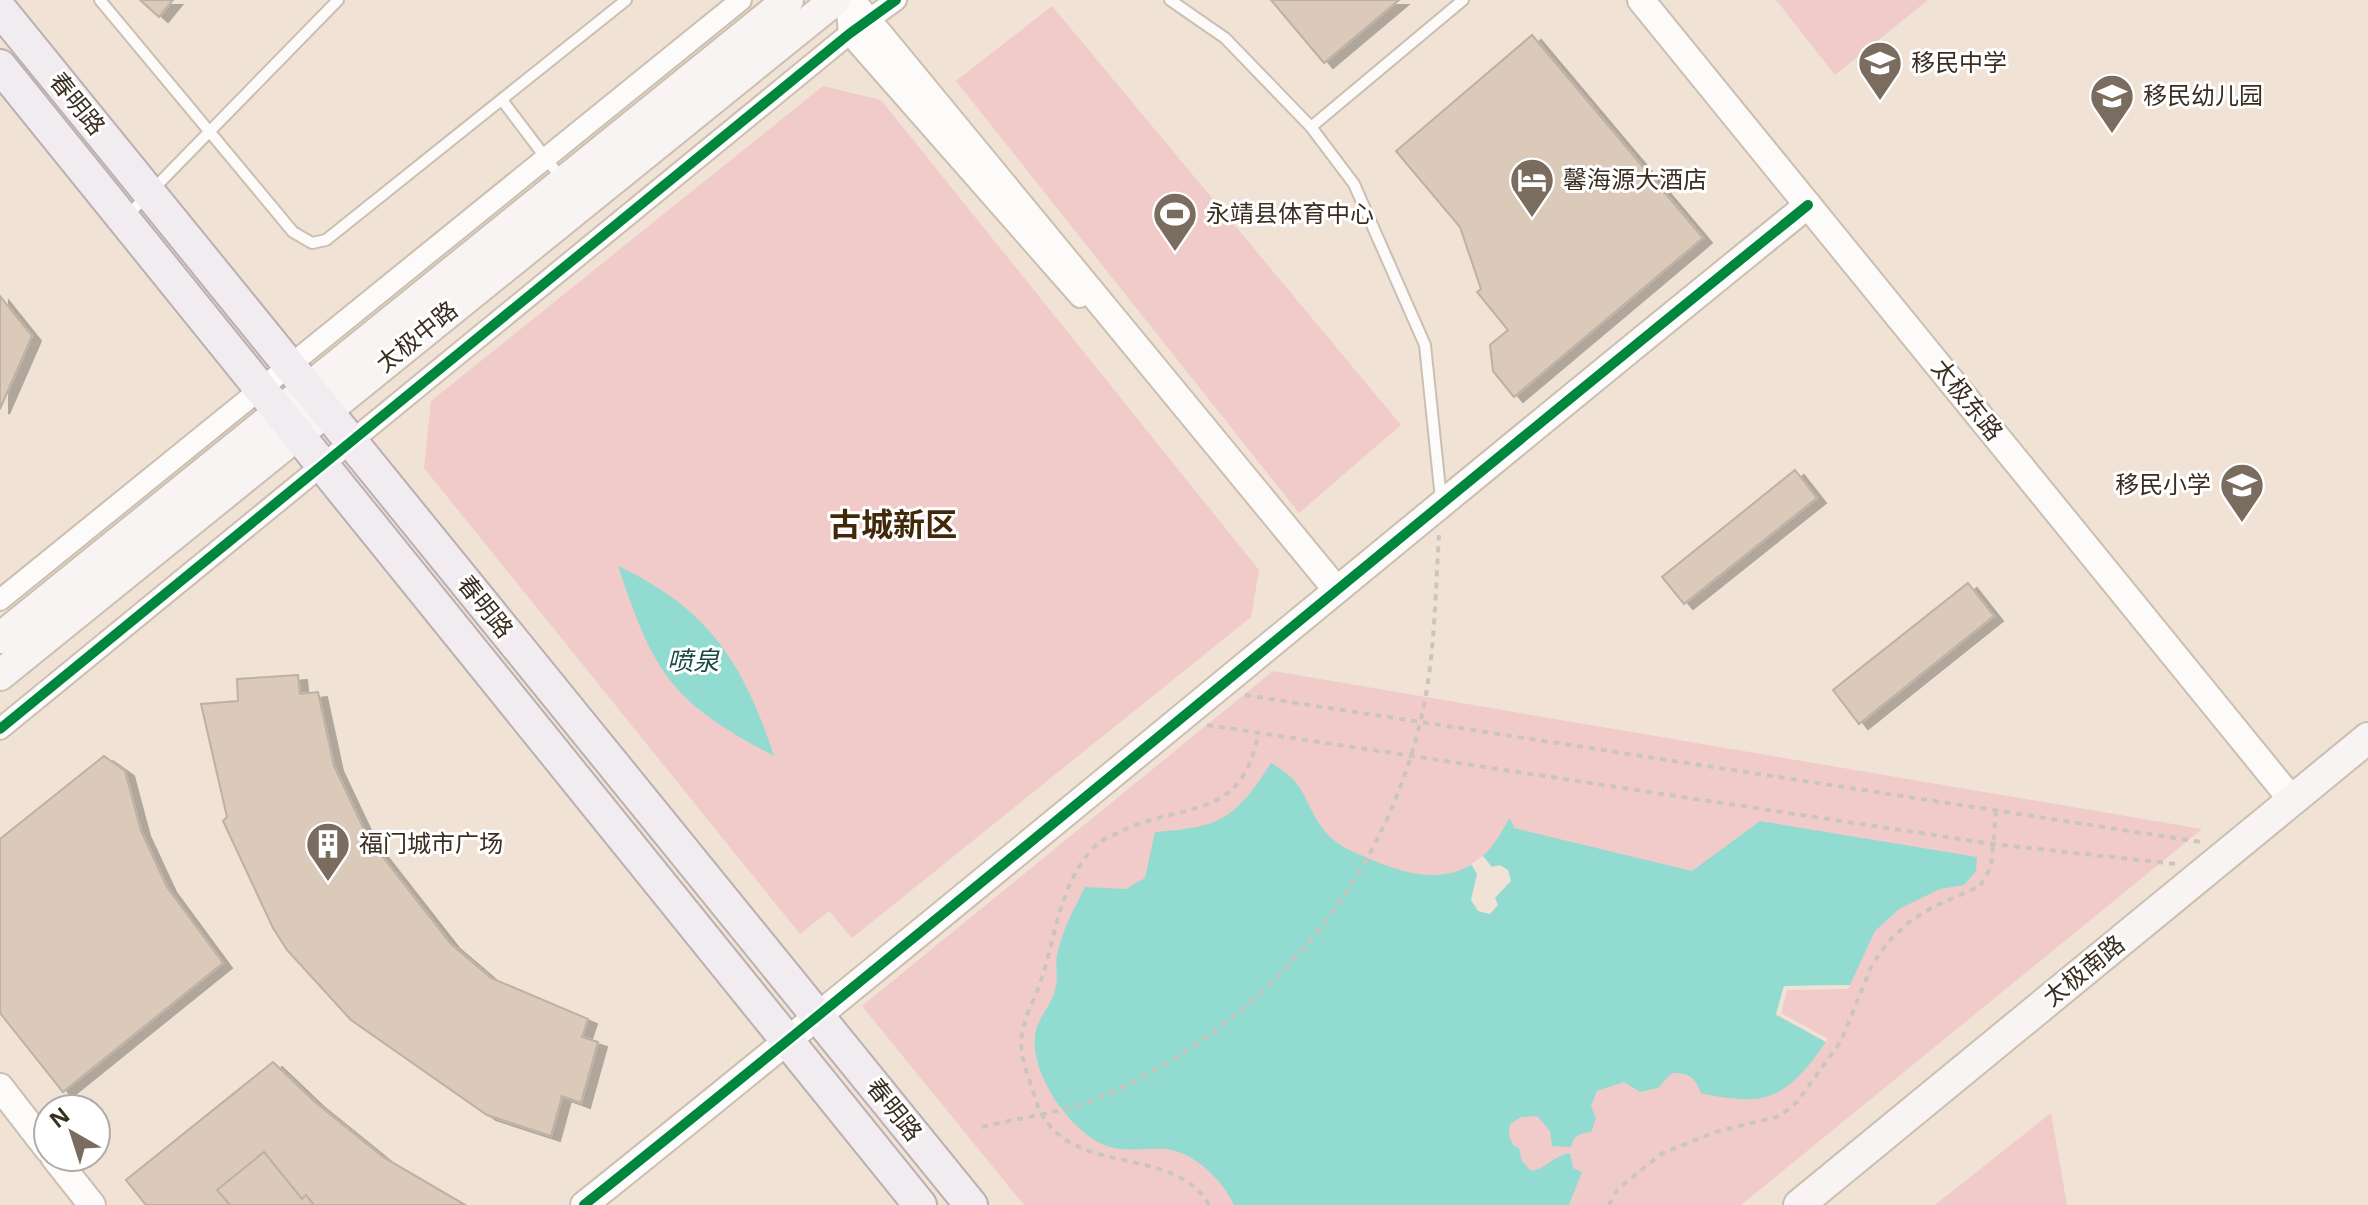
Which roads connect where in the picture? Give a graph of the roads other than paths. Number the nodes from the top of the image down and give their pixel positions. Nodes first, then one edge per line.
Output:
1 (100, 0) edge
2 (338, 0) edge
3 (626, 0) edge
4 (741, 0) edge
5 (788, 0) edge
6 (835, 0) edge
7 (896, 0) edge
8 (1170, 0) edge
9 (1463, 0) edge
10 (1641, 0) edge
11 (0, 9) edge
12 (853, 14) edge
13 (29, 44) junction
14 (0, 67) edge
15 (502, 100) junction
16 (1311, 127) junction
17 (210, 131) junction
18 (555, 170) junction
19 (149, 193) junction
20 (1808, 205) junction
21 (124, 219) junction
22 (308, 388) junction
23 (278, 412) junction
24 (351, 441) junction
25 (321, 465) junction
26 (1441, 501) junction
27 (1336, 589) junction
28 (0, 600) edge
29 (0, 638) edge
30 (0, 675) edge
31 (0, 729) edge
32 (2368, 738) edge
33 (2292, 800) junction
34 (818, 1017) junction
35 (788, 1042) junction
36 (0, 1087) edge
37 (32, 1128) edge
38 (67, 1173) edge
39 (92, 1205) edge
40 (584, 1205) edge
41 (920, 1205) edge
42 (971, 1205) edge
43 (1799, 1205) edge

1 - 17 lane
2 - 17 lane
3 - 15 lane
4 - 18 street
5 - 18 main road, 太极中路
6 - 22 main road, 太极中路
7 - 12 street
8 - 16 lane
9 - 16 lane
10 - 20 street, 太极东路
11 - 13 main road, 春明路
12 - 24 street
12 - 27 street
13 - 14 street
13 - 19 main road, 春明路
14 - 21 main road, 春明路
15 - 17 lane
15 - 18 lane
16 - 26 lane
17 - 19 lane
18 - 22 main road, 太极中路
19 - 21 lane
19 - 22 main road, 春明路
20 - 26 street
20 - 33 street, 太极东路
21 - 23 main road, 春明路
22 - 23 main road, 太极中路
22 - 24 main road, 春明路
23 - 25 main road, 春明路
23 - 28 street
23 - 29 main road, 太极中路
23 - 30 main road, 太极中路
24 - 25 street
24 - 34 main road, 春明路
25 - 31 street
25 - 35 main road, 春明路
26 - 27 street
27 - 34 street
32 - 33 main road, 太极南路
33 - 43 main road, 太极南路
34 - 35 street
34 - 42 main road, 春明路
35 - 40 street
35 - 41 main road, 春明路
36 - 37 street
38 - 39 street

